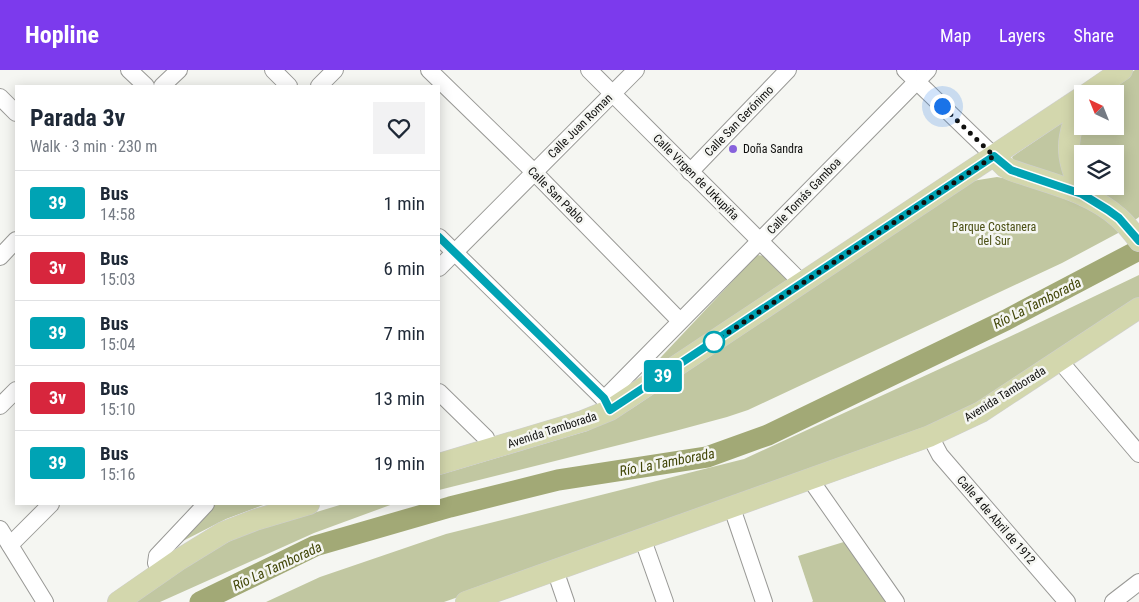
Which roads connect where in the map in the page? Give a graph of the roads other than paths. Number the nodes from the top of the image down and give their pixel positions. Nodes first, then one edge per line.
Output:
1 (129, 70) edge
2 (179, 70) edge
3 (273, 70) edge
4 (335, 70) edge
5 (429, 70) edge
6 (589, 70) edge
7 (636, 70) edge
8 (788, 70) edge
9 (1122, 70) edge
10 (917, 74) edge
11 (145, 85) edge
12 (163, 85) edge
13 (288, 85) edge
14 (320, 85) edge
15 (1100, 85) edge
16 (613, 93) junction
17 (0, 97) edge
18 (1074, 103) edge
19 (15, 112) edge
20 (1074, 119) edge
21 (994, 156) junction
22 (534, 172) junction
23 (690, 172) junction
24 (1074, 175) edge
25 (1074, 191) edge
26 (1084, 195) edge
27 (1133, 234) edge
28 (440, 238) edge
29 (15, 241) edge
30 (760, 241) junction
31 (454, 252) junction
32 (0, 255) edge
33 (440, 267) edge
34 (802, 284) junction
35 (1139, 308) edge
36 (680, 322) junction
37 (1059, 360) junction
38 (15, 391) edge
39 (440, 393) edge
40 (607, 404) junction
41 (0, 406) edge
42 (930, 436) junction
43 (490, 449) junction
44 (1139, 454) edge
45 (440, 464) edge
46 (810, 479) junction
47 (50, 505) edge
48 (205, 505) edge
49 (306, 505) edge
50 (732, 508) junction
51 (0, 529) edge
52 (643, 540) junction
53 (10, 545) junction
54 (555, 570) junction
55 (160, 573) junction
56 (1139, 582) edge
57 (45, 602) edge
58 (118, 602) edge
59 (466, 602) edge
60 (566, 602) edge
61 (665, 602) edge
62 (764, 602) edge
63 (896, 602) edge
64 (1067, 602) edge
65 (1112, 602) edge

1 - 11 street
2 - 12 street
3 - 13 street
4 - 14 street
5 - 22 street, Calle San Pablo
6 - 16 street, Calle Virgen de Urkupiña
7 - 16 street, Calle Juan Roman
8 - 23 street, Calle San Gerónimo
9 - 15 main road
10 - 21 street
10 - 30 street, Calle Tomás Gamboa
16 - 22 street, Calle Juan Roman
16 - 23 street, Calle Virgen de Urkupiña
17 - 19 street
18 - 21 main road, Avenida Tamborada
20 - 24 main road
21 - 25 main road
21 - 34 main road, Avenida Tamborada
22 - 31 street, Calle Juan Roman
22 - 36 street, Calle San Pablo
23 - 30 street, Calle Virgen de Urkupiña
26 - 27 main road
28 - 31 street
29 - 32 street
30 - 34 street, Calle Virgen de Urkupiña
30 - 36 street, Calle Tomás Gamboa
31 - 33 street, Calle Juan Roman
31 - 40 street
34 - 40 main road, Avenida Tamborada
35 - 37 main road, Avenida Tamborada
36 - 40 street, Calle Tomás Gamboa
37 - 42 main road, Avenida Tamborada
37 - 44 street
38 - 41 street
39 - 43 street
40 - 43 main road, Avenida Tamborada
42 - 46 main road, Avenida Tamborada
42 - 64 street, Calle 4 de Abril de 1912
43 - 45 main road, Avenida Tamborada
46 - 50 main road, Avenida Tamborada
46 - 63 street
47 - 53 street
48 - 55 street
49 - 55 main road
50 - 52 main road, Avenida Tamborada
50 - 62 street
51 - 53 street
52 - 54 main road, Avenida Tamborada
52 - 61 street
53 - 57 street
54 - 59 main road, Avenida Tamborada
54 - 60 street
55 - 58 main road
56 - 65 street

